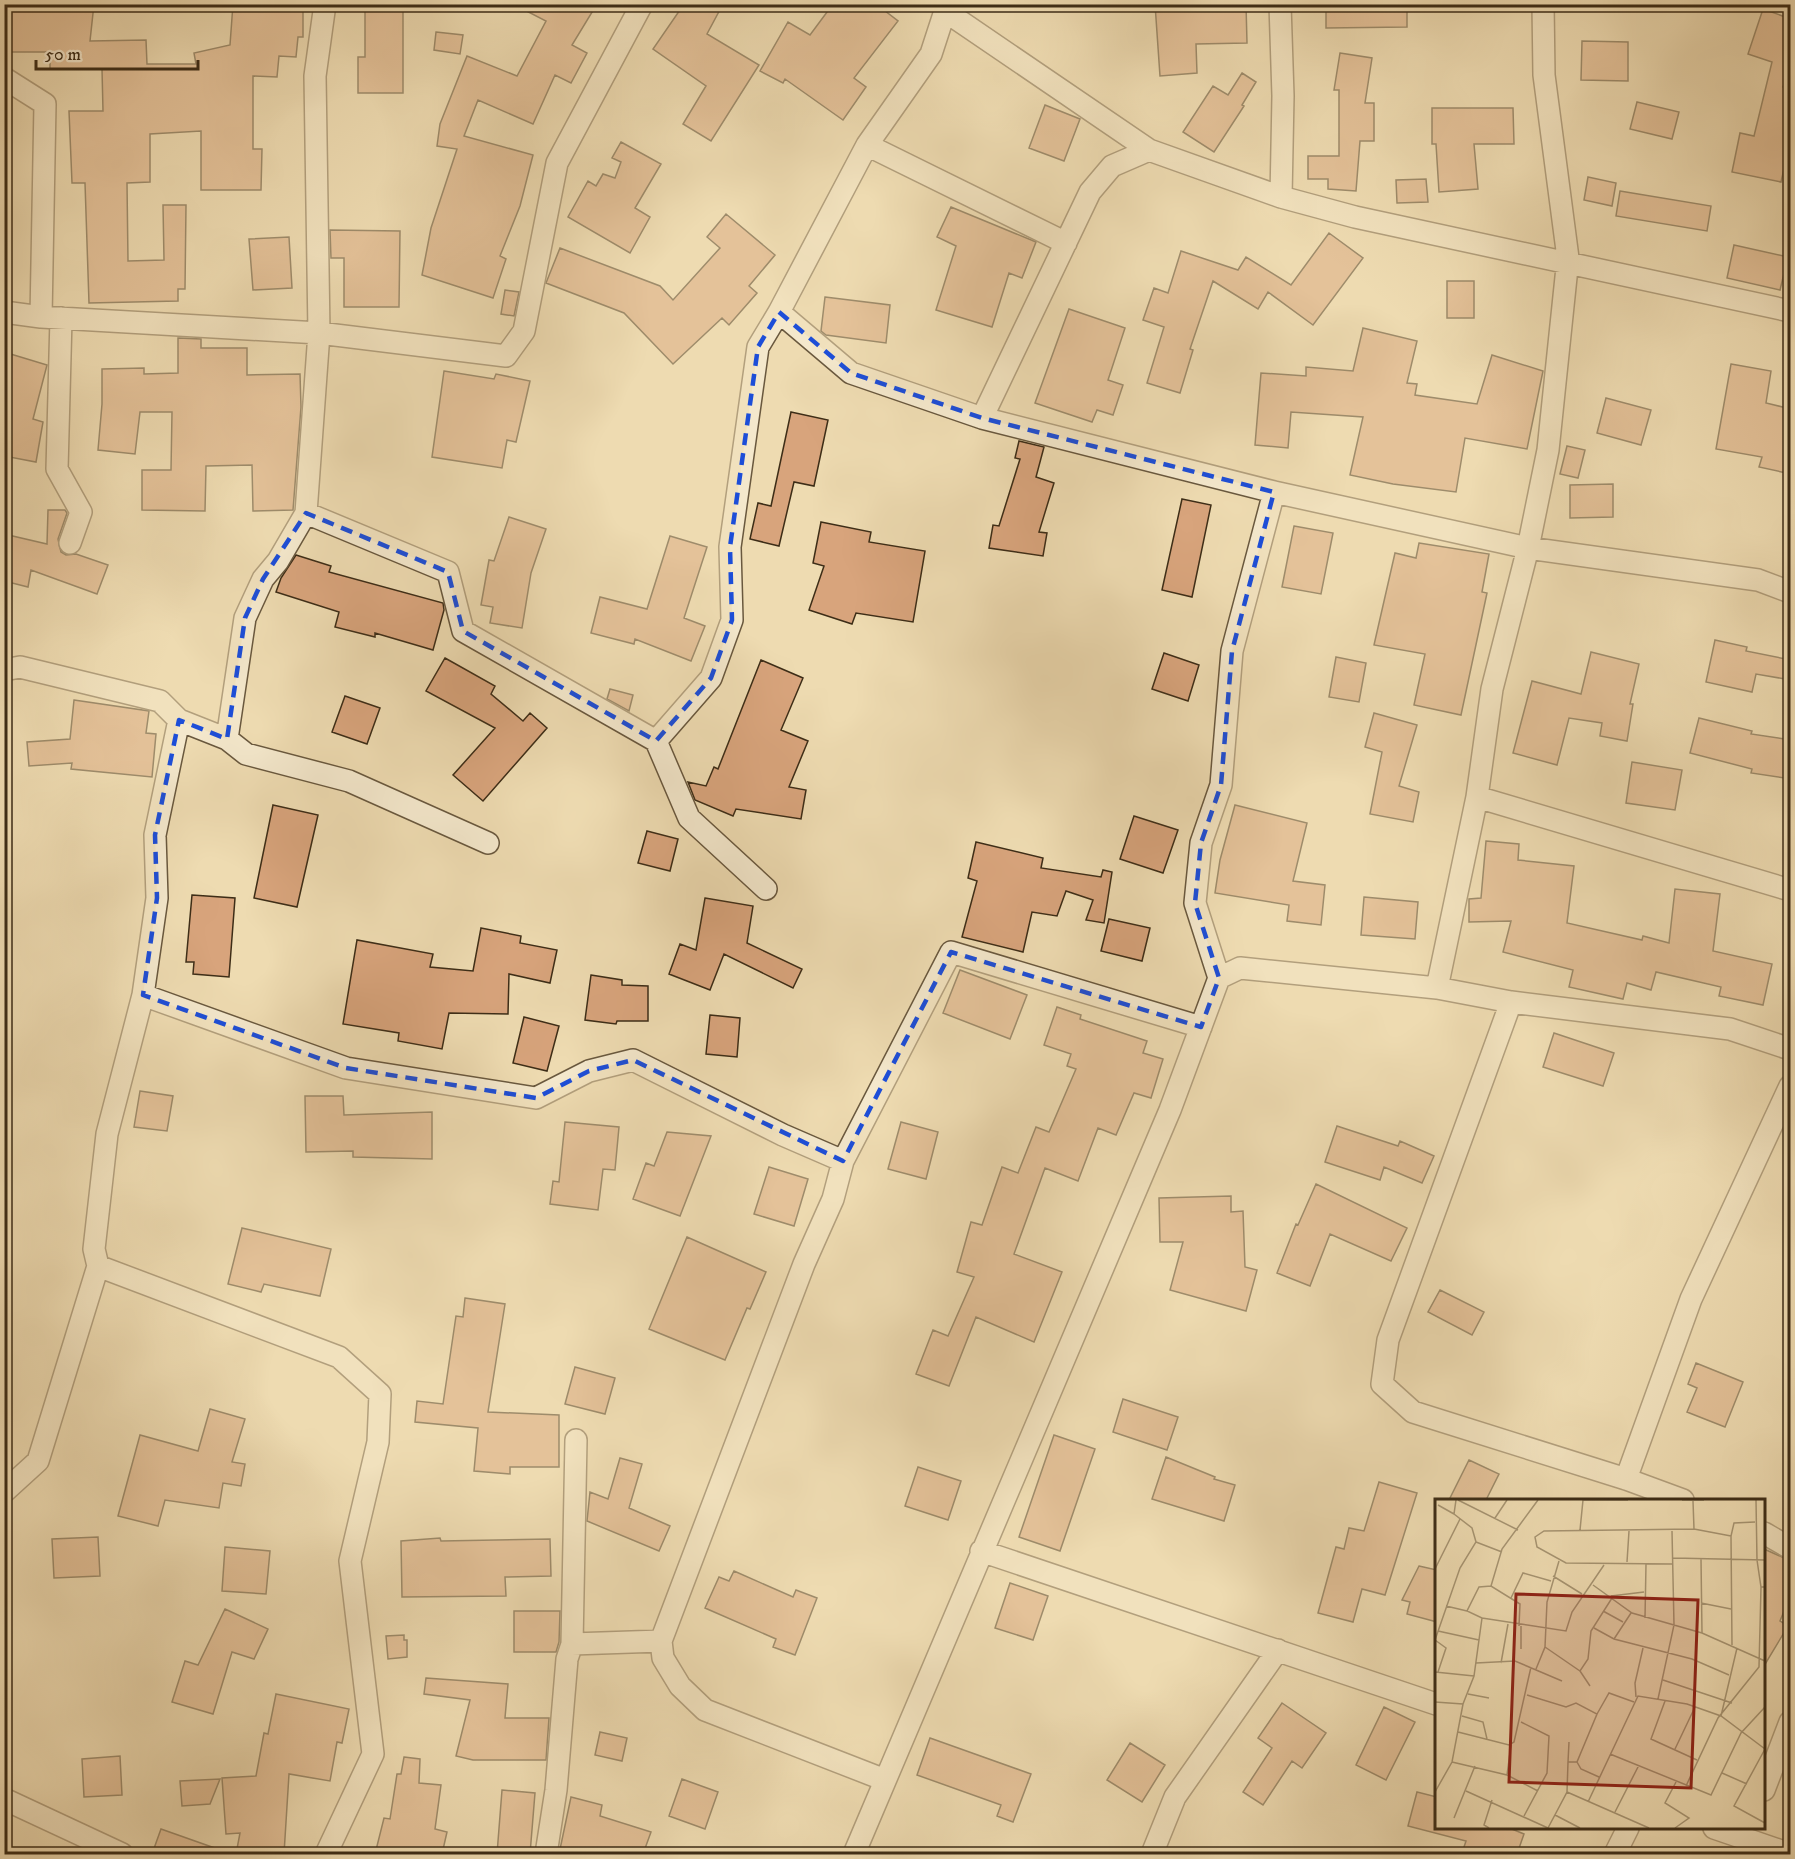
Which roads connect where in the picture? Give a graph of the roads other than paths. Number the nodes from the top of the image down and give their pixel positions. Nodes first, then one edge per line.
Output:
1 (325, 4) edge
2 (642, 4) edge
3 (1280, 4) edge
4 (1543, 4) edge
5 (944, 8) edge
6 (4, 78) edge
7 (867, 145) junction
8 (1149, 150) junction
9 (1281, 197) junction
10 (1066, 243) junction
11 (1567, 263) junction
12 (1791, 311) edge
13 (4, 312) edge
14 (779, 312) junction
15 (51, 317) junction
16 (319, 333) junction
17 (982, 418) junction
18 (1274, 492) junction
19 (306, 513) junction
20 (70, 543) dead end
21 (1528, 548) junction
22 (1791, 592) edge
23 (4, 670) edge
24 (179, 720) junction
25 (226, 739) junction
26 (656, 741) junction
27 (1477, 797) junction
28 (488, 843) dead end
29 (766, 889) dead end
30 (1791, 890) edge
31 (1219, 978) junction
32 (1437, 988) junction
33 (143, 995) junction
34 (1511, 1002) junction
35 (1201, 1028) junction
36 (1791, 1049) edge
37 (1791, 1086) edge
38 (843, 1161) junction
39 (98, 1266) junction
40 (576, 1440) dead end
41 (1626, 1479) junction
42 (5, 1497) edge
43 (1680, 1499) edge
44 (1765, 1534) edge
45 (1791, 1548) edge
46 (981, 1551) junction
47 (661, 1641) junction
48 (572, 1644) junction
49 (1278, 1650) junction
50 (1435, 1703) edge
51 (1791, 1722) edge
52 (885, 1780) junction
53 (1765, 1787) edge
54 (4, 1799) edge
55 (1627, 1829) edge
56 (1725, 1829) edge
57 (1746, 1833) edge
58 (122, 1854) edge
59 (326, 1854) edge
60 (546, 1854) edge
61 (854, 1854) edge
62 (1152, 1854) edge
63 (1615, 1854) edge
64 (1791, 1854) edge

1 - 16 street
2 - 16 street
3 - 9 street
4 - 11 street
5 - 7 street
5 - 8 street
6 - 15 street
7 - 10 street
7 - 14 street
8 - 9 street
8 - 10 street
9 - 11 street
10 - 17 street
11 - 12 street
11 - 21 street
13 - 15 street
14 - 17 street
14 - 26 street
15 - 16 street
15 - 20 street
16 - 19 street
17 - 18 street
18 - 21 street
18 - 31 street
19 - 25 street
19 - 26 street
21 - 22 street
21 - 27 street
23 - 24 street
24 - 25 street
24 - 33 street
25 - 28 street
26 - 29 street
27 - 30 street
27 - 32 street
31 - 32 street
31 - 35 street
32 - 34 street
33 - 38 street
33 - 39 street
34 - 36 street
34 - 41 street
35 - 38 street
35 - 46 street
37 - 41 street
38 - 47 street
39 - 42 street
39 - 59 street
40 - 48 street
41 - 43 street
44 - 45 street
46 - 49 street
46 - 52 street
47 - 48 street
47 - 52 street
48 - 60 street
49 - 50 street
49 - 62 street
51 - 53 street
52 - 61 street
54 - 58 street
55 - 63 street
56 - 57 street
57 - 64 street

